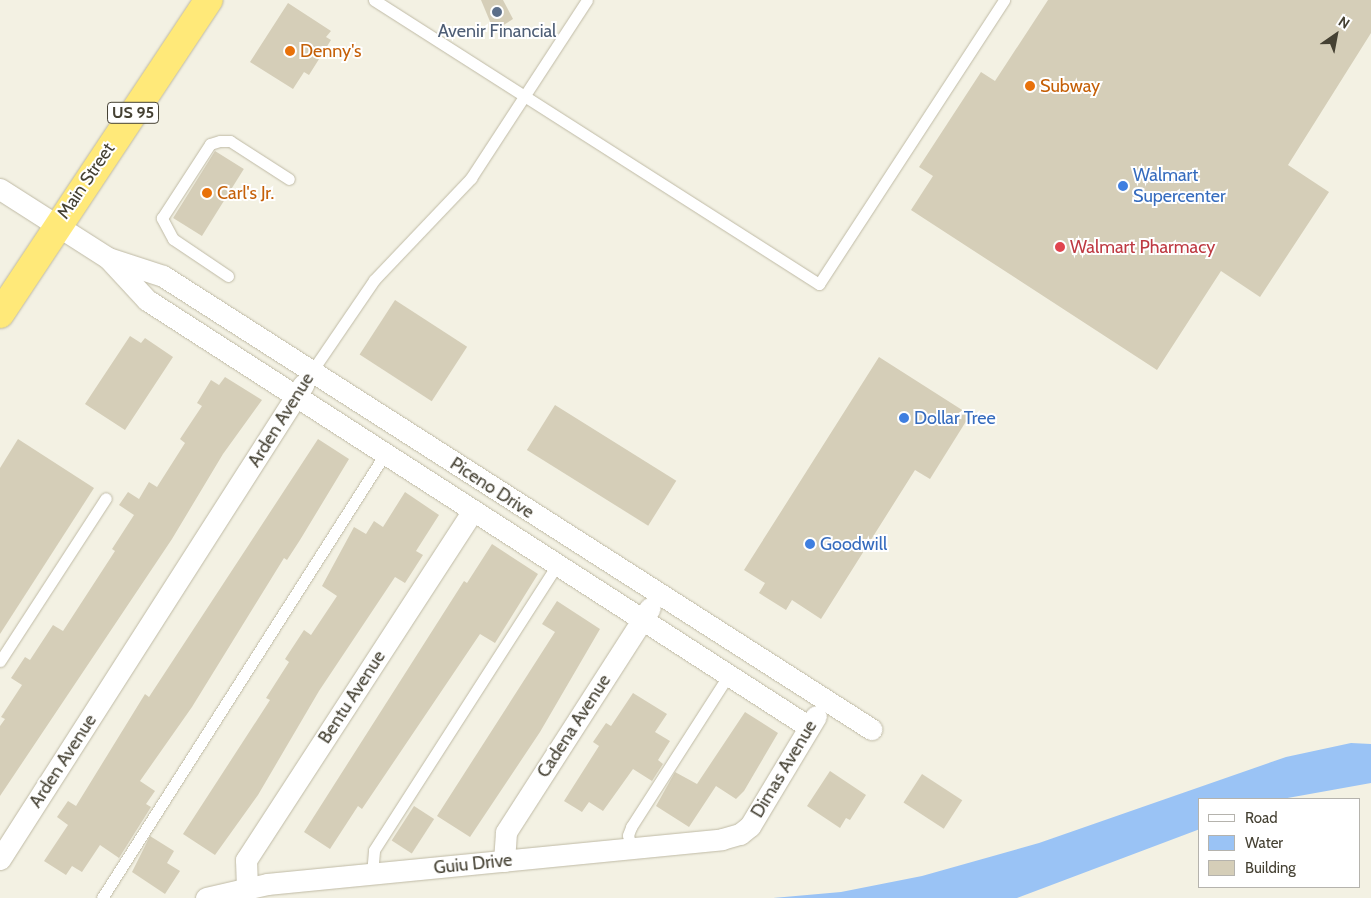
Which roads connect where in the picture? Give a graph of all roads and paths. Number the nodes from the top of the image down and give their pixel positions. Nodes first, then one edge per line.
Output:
1 (209, 0) edge
2 (374, 0) edge
3 (587, 0) edge
4 (1004, 0) edge
5 (525, 96) junction
6 (289, 179) dead end
7 (0, 189) edge
8 (57, 225) junction
9 (108, 258) junction
10 (228, 276) dead end
11 (0, 314) edge
12 (312, 371) junction
13 (296, 397) junction
14 (386, 454) junction
15 (106, 498) dead end
16 (473, 510) junction
17 (557, 565) junction
18 (659, 595) junction
19 (642, 621) junction
20 (0, 661) edge
21 (728, 676) junction
22 (826, 701) junction
23 (810, 727) junction
24 (871, 729) dead end
25 (740, 834) joint
26 (630, 848) junction
27 (0, 859) edge
28 (504, 861) junction
29 (372, 874) junction
30 (247, 888) junction
31 (102, 898) edge
32 (206, 898) edge

1 - 8 highway, Main Street / US 95
2 - 5 lane
3 - 5 lane, Arden Avenue
4 - 5 lane
5 - 12 lane, Arden Avenue
6 - 10 lane
7 - 8 street, Piceno Drive
8 - 9 street, Piceno Drive
8 - 11 highway, Main Street / US 95
9 - 12 street, Piceno Drive
9 - 13 street, Piceno Drive
12 - 13 street, Arden Avenue
12 - 18 street, Piceno Drive
13 - 14 street, Piceno Drive
13 - 27 street, Arden Avenue
14 - 16 street, Piceno Drive
14 - 31 lane
15 - 20 lane
16 - 17 street, Piceno Drive
16 - 30 street, Bentu Avenue
17 - 19 street, Piceno Drive
17 - 29 lane
18 - 19 street, Cadena Avenue
18 - 22 street, Piceno Drive
19 - 21 street, Piceno Drive
19 - 28 street, Cadena Avenue
21 - 23 street, Piceno Drive
21 - 26 lane
22 - 23 street, Dimas Avenue
22 - 24 street, Piceno Drive
23 - 25 street, Dimas Avenue
25 - 26 street, Guiu Drive
26 - 28 street, Guiu Drive
28 - 29 street, Guiu Drive
29 - 30 street, Guiu Drive
30 - 32 street, Guiu Drive

